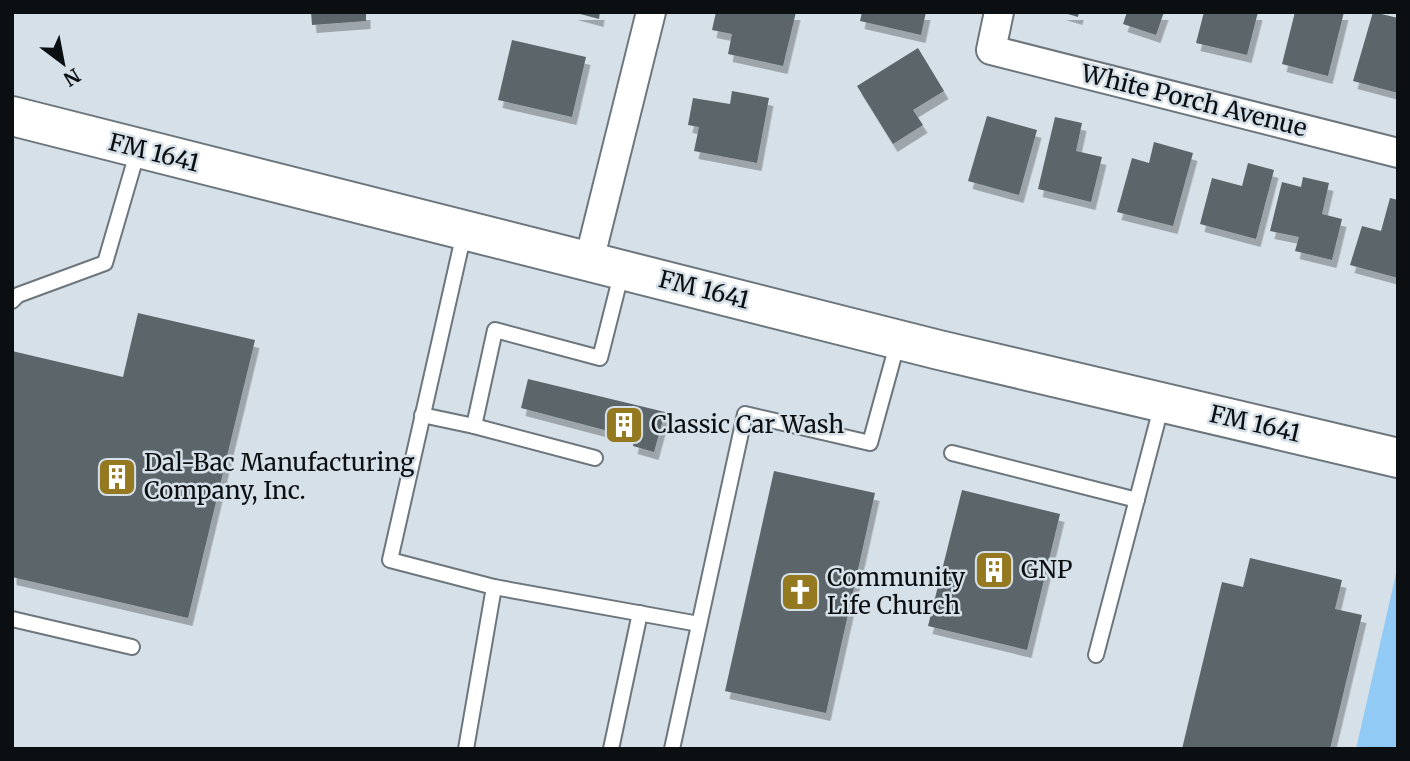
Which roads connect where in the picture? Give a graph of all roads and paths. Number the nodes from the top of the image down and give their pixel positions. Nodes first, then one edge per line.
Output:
1 (651, 12) edge
2 (999, 12) edge
3 (12, 116) edge
4 (139, 149) junction
5 (1398, 153) edge
6 (465, 231) junction
7 (606, 265) junction
8 (12, 301) edge
9 (899, 340) junction
10 (1163, 402) junction
11 (422, 415) junction
12 (474, 426) junction
13 (952, 453) dead end
14 (595, 458) dead end
15 (1398, 458) edge
16 (1137, 500) junction
17 (494, 586) junction
18 (640, 613) junction
19 (12, 619) edge
20 (699, 624) junction
21 (132, 647) dead end
22 (1096, 655) dead end
23 (466, 749) edge
24 (611, 749) edge
25 (672, 749) edge

1 - 7 street
2 - 5 street, White Porch Avenue
3 - 4 main road, FM 1641 / FM 1641
4 - 6 main road, FM 1641 / FM 1641
4 - 8 lane
6 - 7 main road, FM 1641 / FM 1641
6 - 11 lane
7 - 9 main road, FM 1641 / FM 1641
7 - 12 lane
9 - 10 main road, FM 1641 / FM 1641
9 - 20 lane
10 - 15 main road, FM 1641 / FM 1641
10 - 16 lane
11 - 12 lane
11 - 17 lane
12 - 14 lane
13 - 16 lane
16 - 22 lane
17 - 18 lane
17 - 23 lane
18 - 20 lane
18 - 24 lane
19 - 21 lane
20 - 25 lane

